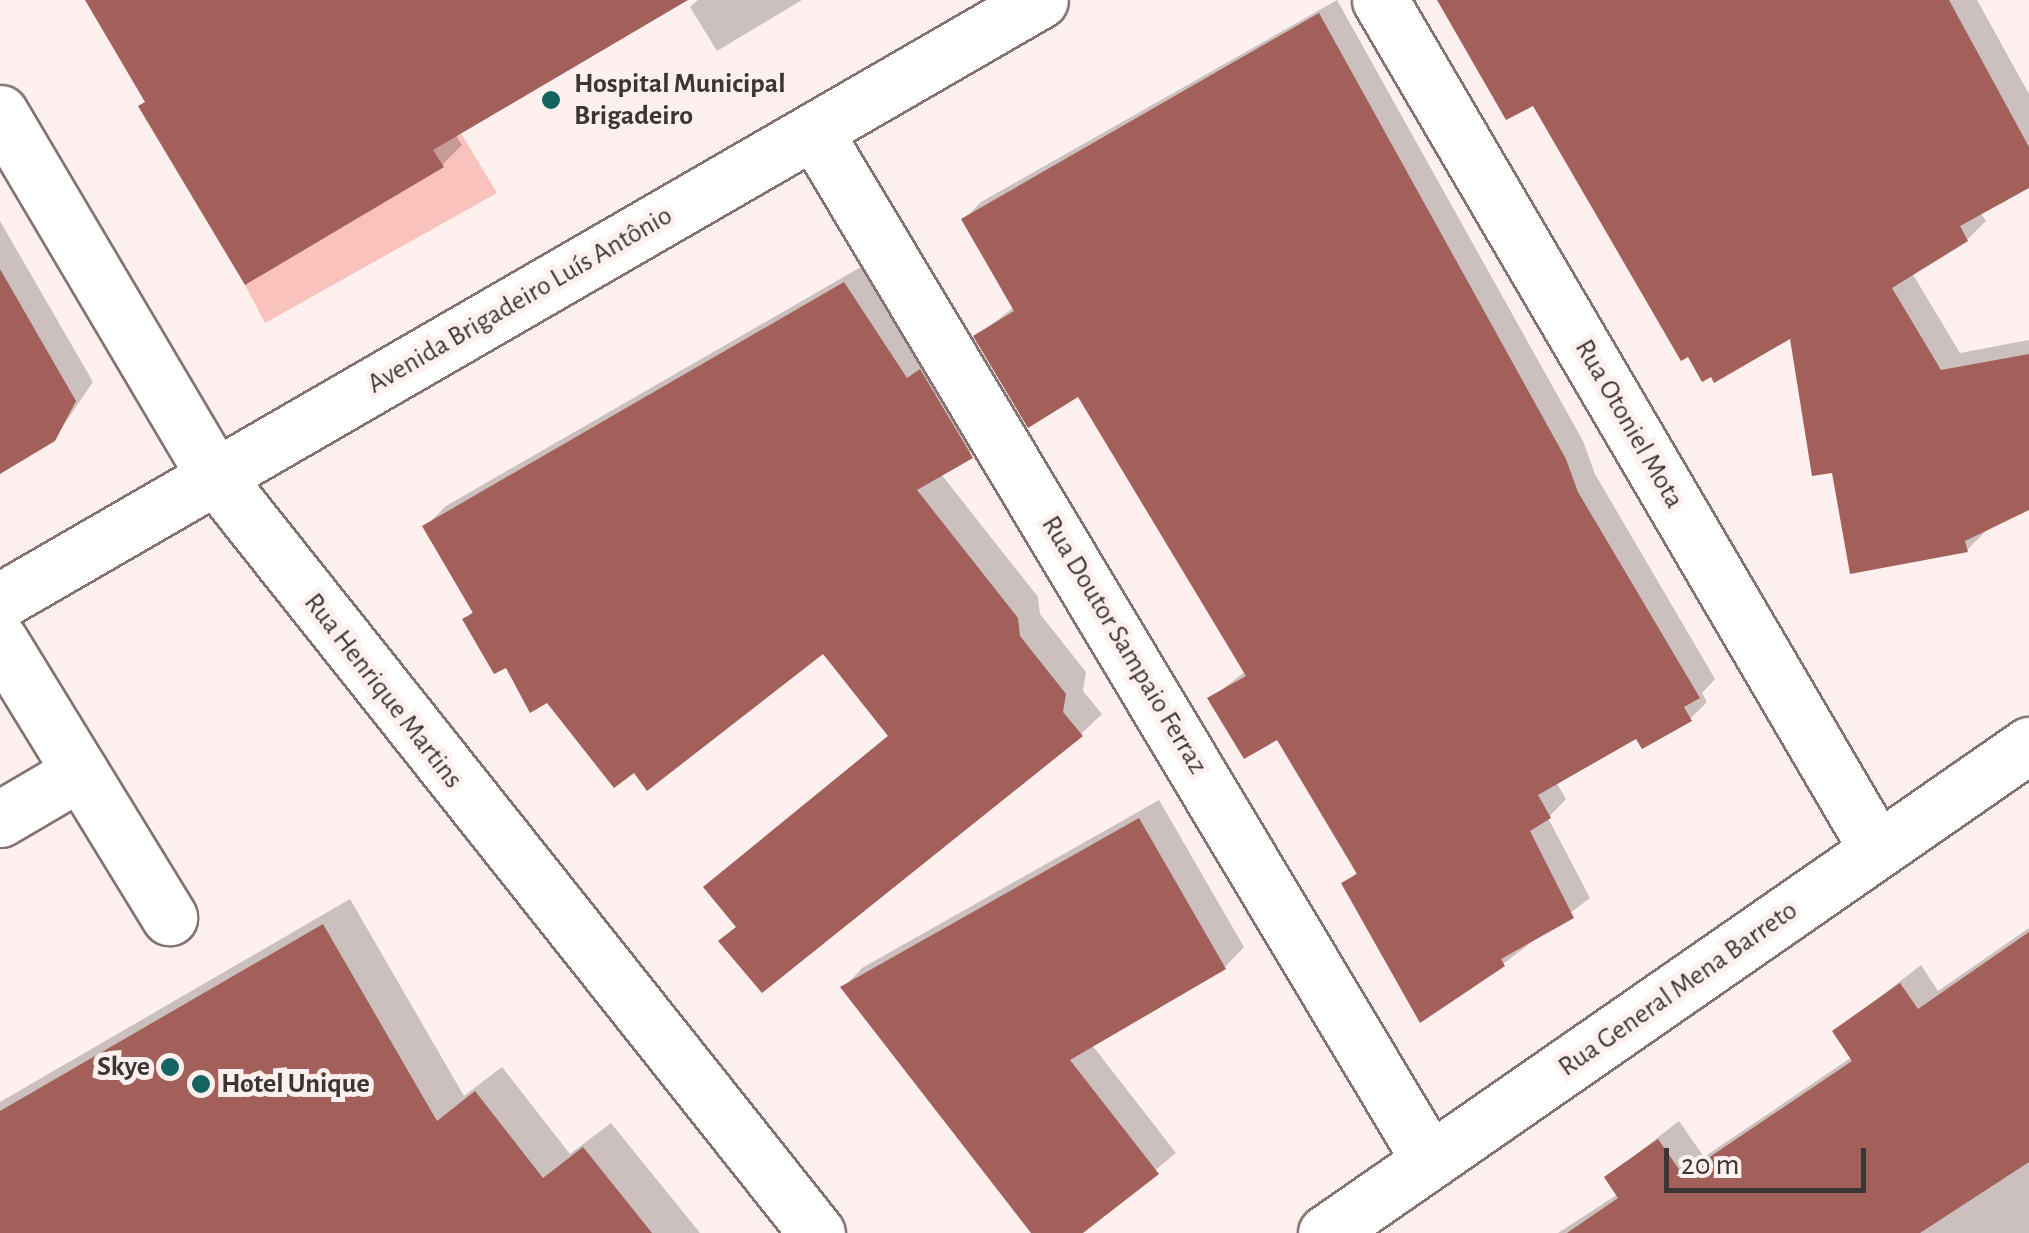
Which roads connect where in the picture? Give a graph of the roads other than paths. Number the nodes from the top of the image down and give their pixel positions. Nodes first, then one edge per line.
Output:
1 (1040, 0) edge
2 (1380, 0) edge
3 (0, 113) edge
4 (814, 131) junction
5 (215, 476) junction
6 (0, 601) edge
7 (0, 641) edge
8 (2029, 745) edge
9 (80, 772) junction
10 (0, 819) edge
11 (1878, 849) junction
12 (168, 917) dead end
13 (1430, 1161) junction
14 (817, 1233) edge
15 (1326, 1233) edge

1 - 4 street, Avenida Brigadeiro Luís Antônio
2 - 11 street, Rua Otoniel Mota
3 - 5 street, Rua Henrique Martins
4 - 5 street, Avenida Brigadeiro Luís Antônio
4 - 13 street, Rua Doutor Sampaio Ferraz
5 - 6 street, Avenida Brigadeiro Luís Antônio
5 - 14 street, Rua Henrique Martins
7 - 9 street
8 - 11 street, Rua General Mena Barreto
9 - 10 street
9 - 12 street
11 - 13 street, Rua General Mena Barreto
13 - 15 street, Rua General Mena Barreto

